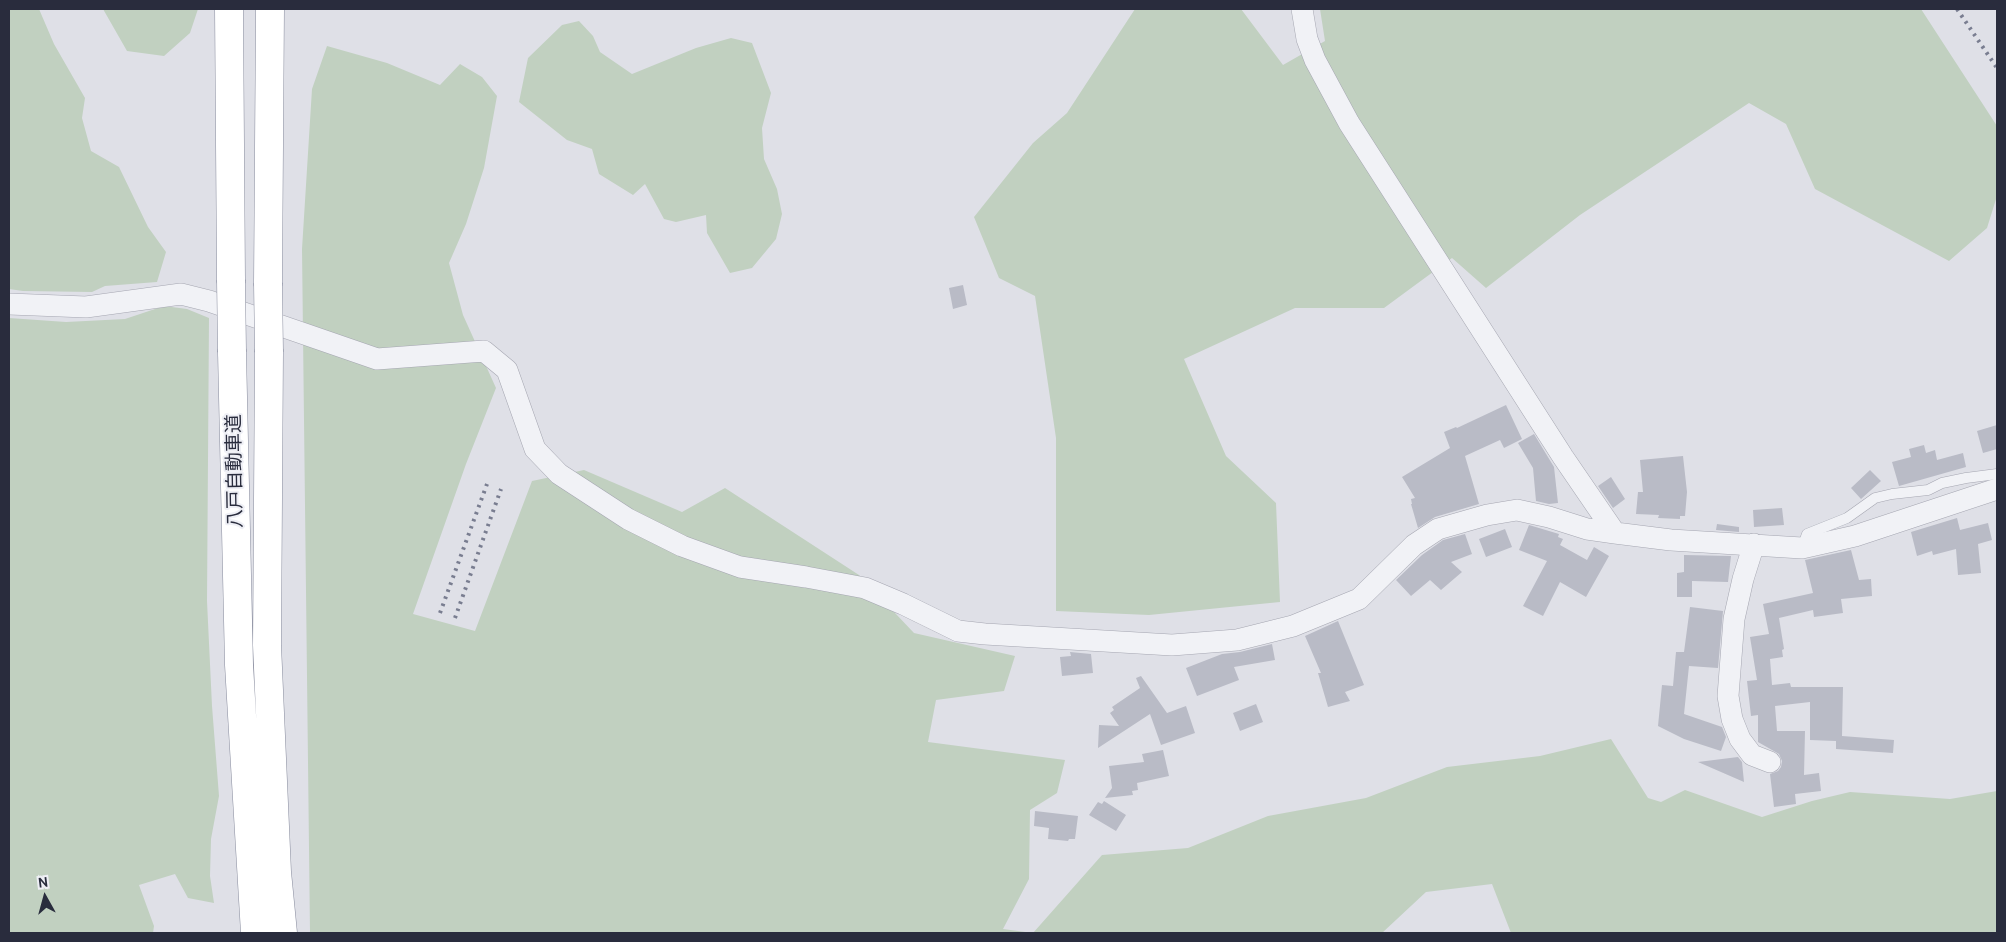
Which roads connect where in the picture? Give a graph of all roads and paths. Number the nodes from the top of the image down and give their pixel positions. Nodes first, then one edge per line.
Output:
1 (229, 9) edge
2 (270, 9) edge
3 (1302, 9) edge
4 (9, 304) edge
5 (1997, 474) edge
6 (1997, 489) edge
7 (1615, 533) junction
8 (1754, 544) junction
9 (1802, 548) junction
10 (1770, 762) dead end
11 (255, 933) edge
12 (283, 933) edge

1 - 11 highway, 八戸自動車道, bridge
2 - 12 highway, 八戸自動車道, bridge
3 - 7 street
4 - 7 street
5 - 9 lane
6 - 9 street
7 - 8 street
8 - 9 street
8 - 10 street

